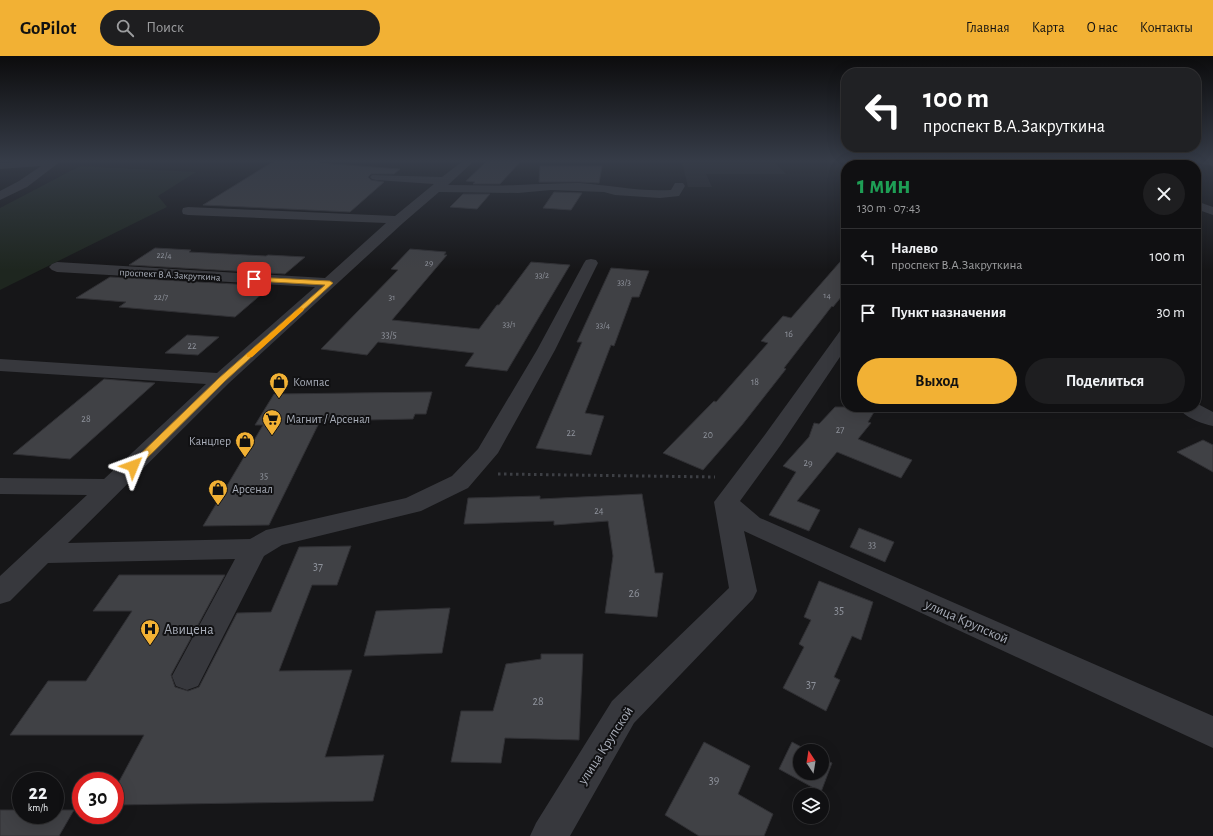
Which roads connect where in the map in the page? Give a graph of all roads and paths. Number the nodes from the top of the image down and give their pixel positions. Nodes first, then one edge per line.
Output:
1 (424, 197) edge
2 (1201, 207) edge
3 (188, 211) dead end
4 (1213, 211) edge
5 (398, 220) junction
6 (592, 263) dead end
7 (57, 267) dead end
8 (330, 283) junction
9 (841, 342) edge
10 (0, 365) edge
11 (222, 379) junction
12 (1198, 412) edge
13 (1213, 420) edge
14 (468, 474) junction
15 (0, 486) edge
16 (111, 487) junction
17 (734, 492) junction
18 (254, 549) junction
19 (42, 553) junction
20 (0, 593) edge
21 (187, 676) dead end
22 (1213, 732) edge
23 (549, 836) edge

1 - 5 street
2 - 4 street
3 - 5 street
5 - 8 street
6 - 14 street
7 - 8 street, проспект В.А.Закруткина
8 - 11 street
9 - 17 street
10 - 11 street
11 - 16 street
12 - 13 street
14 - 17 path
14 - 18 street
15 - 16 street
16 - 19 street
17 - 22 street, улица Крупской
17 - 23 street, улица Крупской
18 - 19 street
18 - 21 street
19 - 20 street

